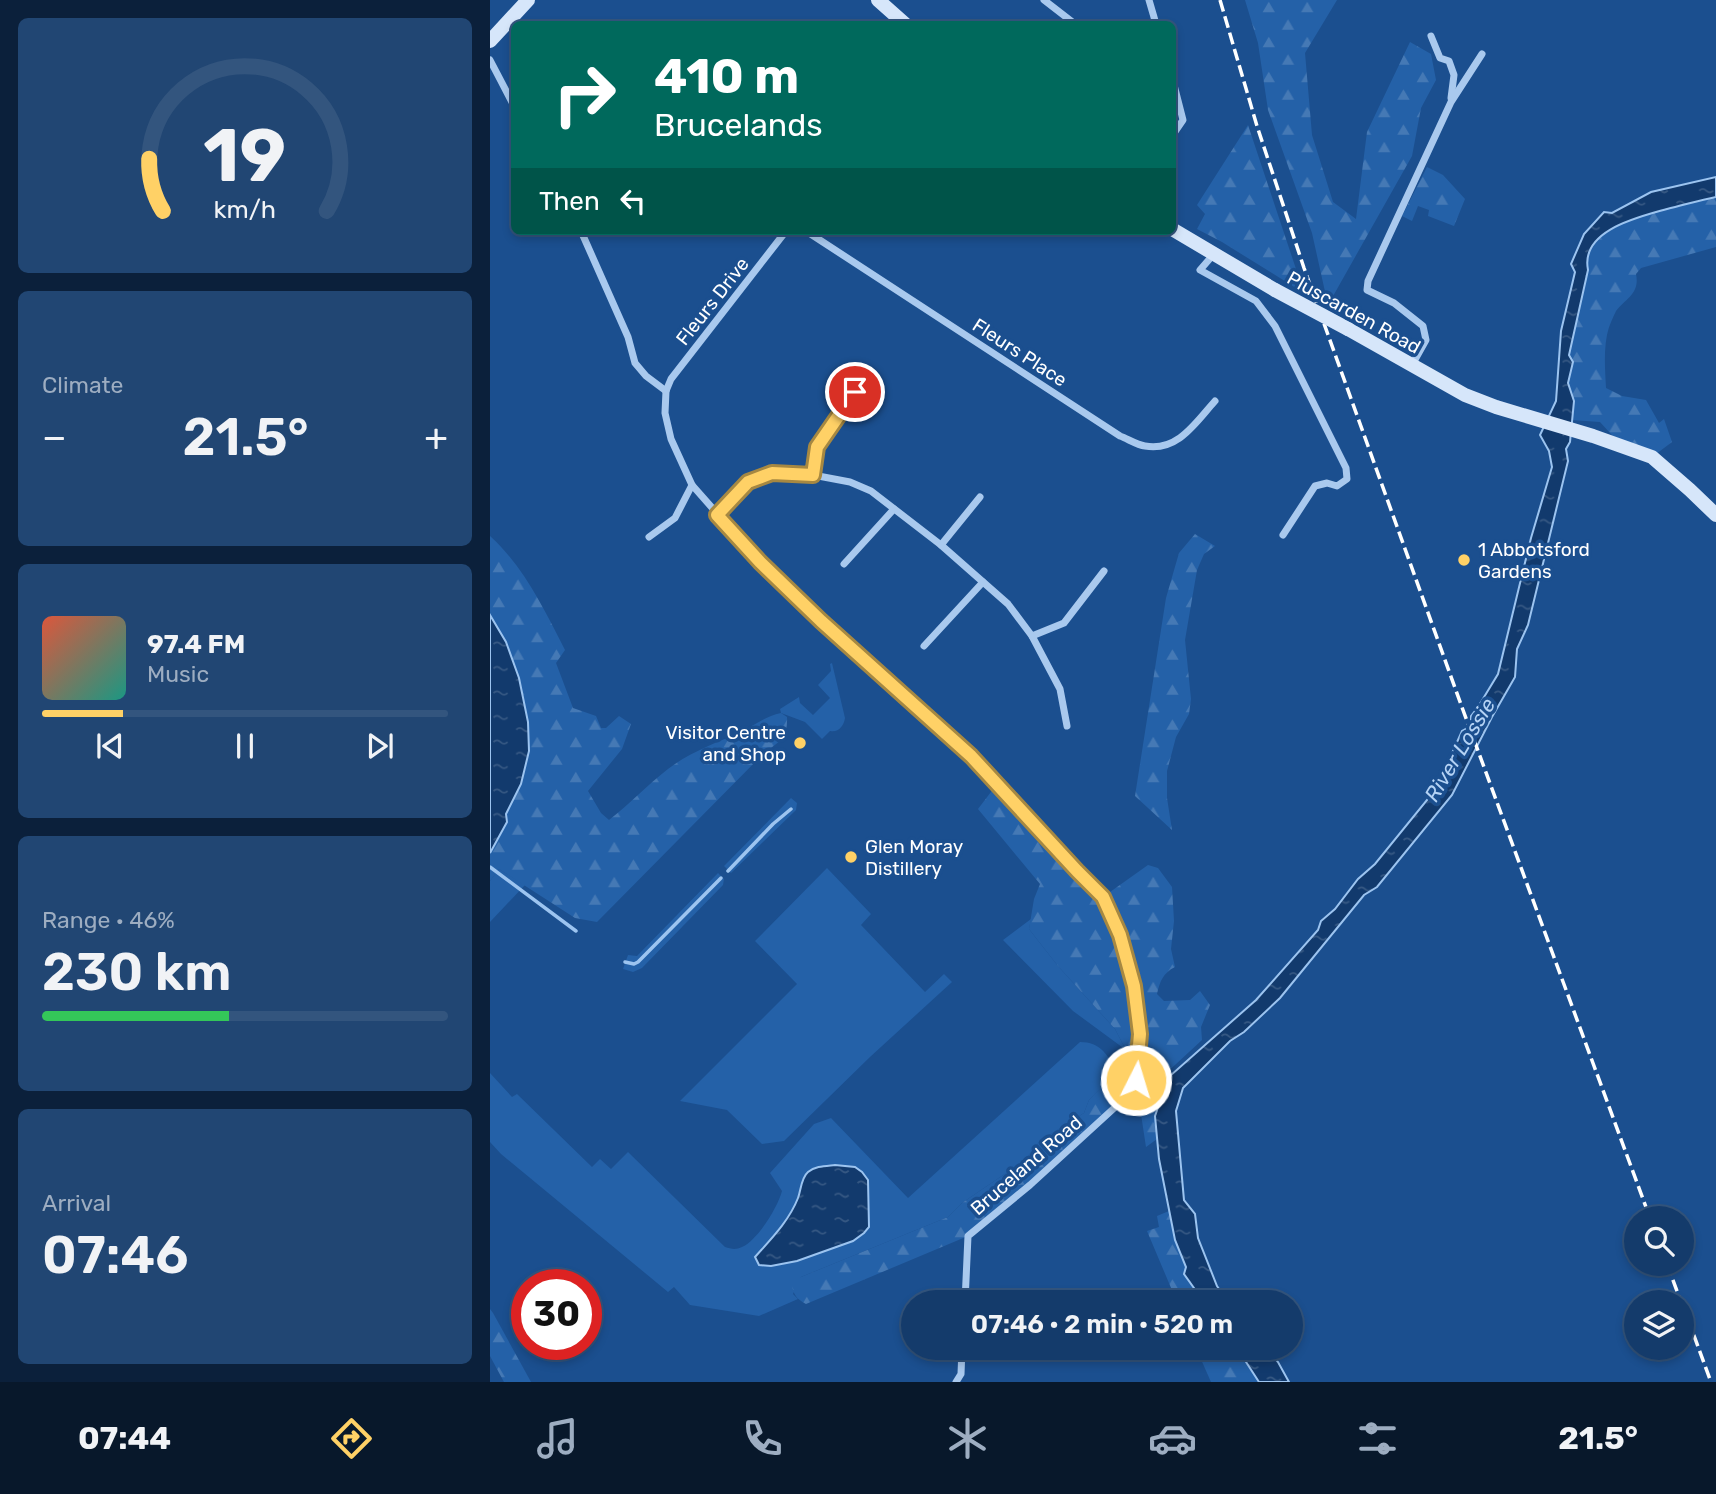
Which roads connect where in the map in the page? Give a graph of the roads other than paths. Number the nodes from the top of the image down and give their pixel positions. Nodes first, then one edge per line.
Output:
1 (528, 0) edge
2 (878, 0) edge
3 (1044, 0) edge
4 (1149, 0) edge
5 (902, 21) edge
6 (1071, 21) edge
7 (1155, 21) edge
8 (1431, 36) dead end
9 (490, 41) edge
10 (1482, 54) dead end
11 (490, 60) edge
12 (1176, 92) edge
13 (511, 100) edge
14 (1451, 102) junction
15 (1176, 130) edge
16 (1176, 232) edge
17 (583, 235) edge
18 (783, 235) edge
19 (812, 235) edge
20 (1213, 255) junction
21 (1412, 365) junction
22 (867, 374) dead end
23 (666, 391) junction
24 (1215, 401) dead end
25 (813, 475) junction
26 (692, 485) junction
27 (980, 497) dead end
28 (894, 509) junction
29 (717, 515) junction
30 (1716, 515) edge
31 (1283, 535) dead end
32 (649, 537) dead end
33 (941, 545) junction
34 (844, 564) dead end
35 (1104, 571) dead end
36 (983, 582) junction
37 (1032, 636) junction
38 (925, 646) dead end
39 (1067, 726) dead end
40 (966, 1290) edge
41 (962, 1360) edge
42 (957, 1382) edge

1 - 9 main road
2 - 5 main road
3 - 6 street
4 - 7 street
8 - 14 street
10 - 14 street
11 - 13 street
12 - 15 street
14 - 21 street
16 - 20 main road, Pluscarden Road
17 - 23 street
18 - 23 street, Fleurs Drive
19 - 24 street, Fleurs Place
20 - 21 main road, Pluscarden Road, bridge
20 - 31 street
21 - 30 main road, Pluscarden Road
22 - 25 street
23 - 26 street, Bruceland Road
25 - 28 street
25 - 29 street
26 - 29 street, Bruceland Road
26 - 32 street
27 - 33 street
28 - 33 street
28 - 34 street
29 - 40 street, Bruceland Road
33 - 36 street
35 - 37 street
36 - 37 street
36 - 38 street
37 - 39 street
41 - 42 street

